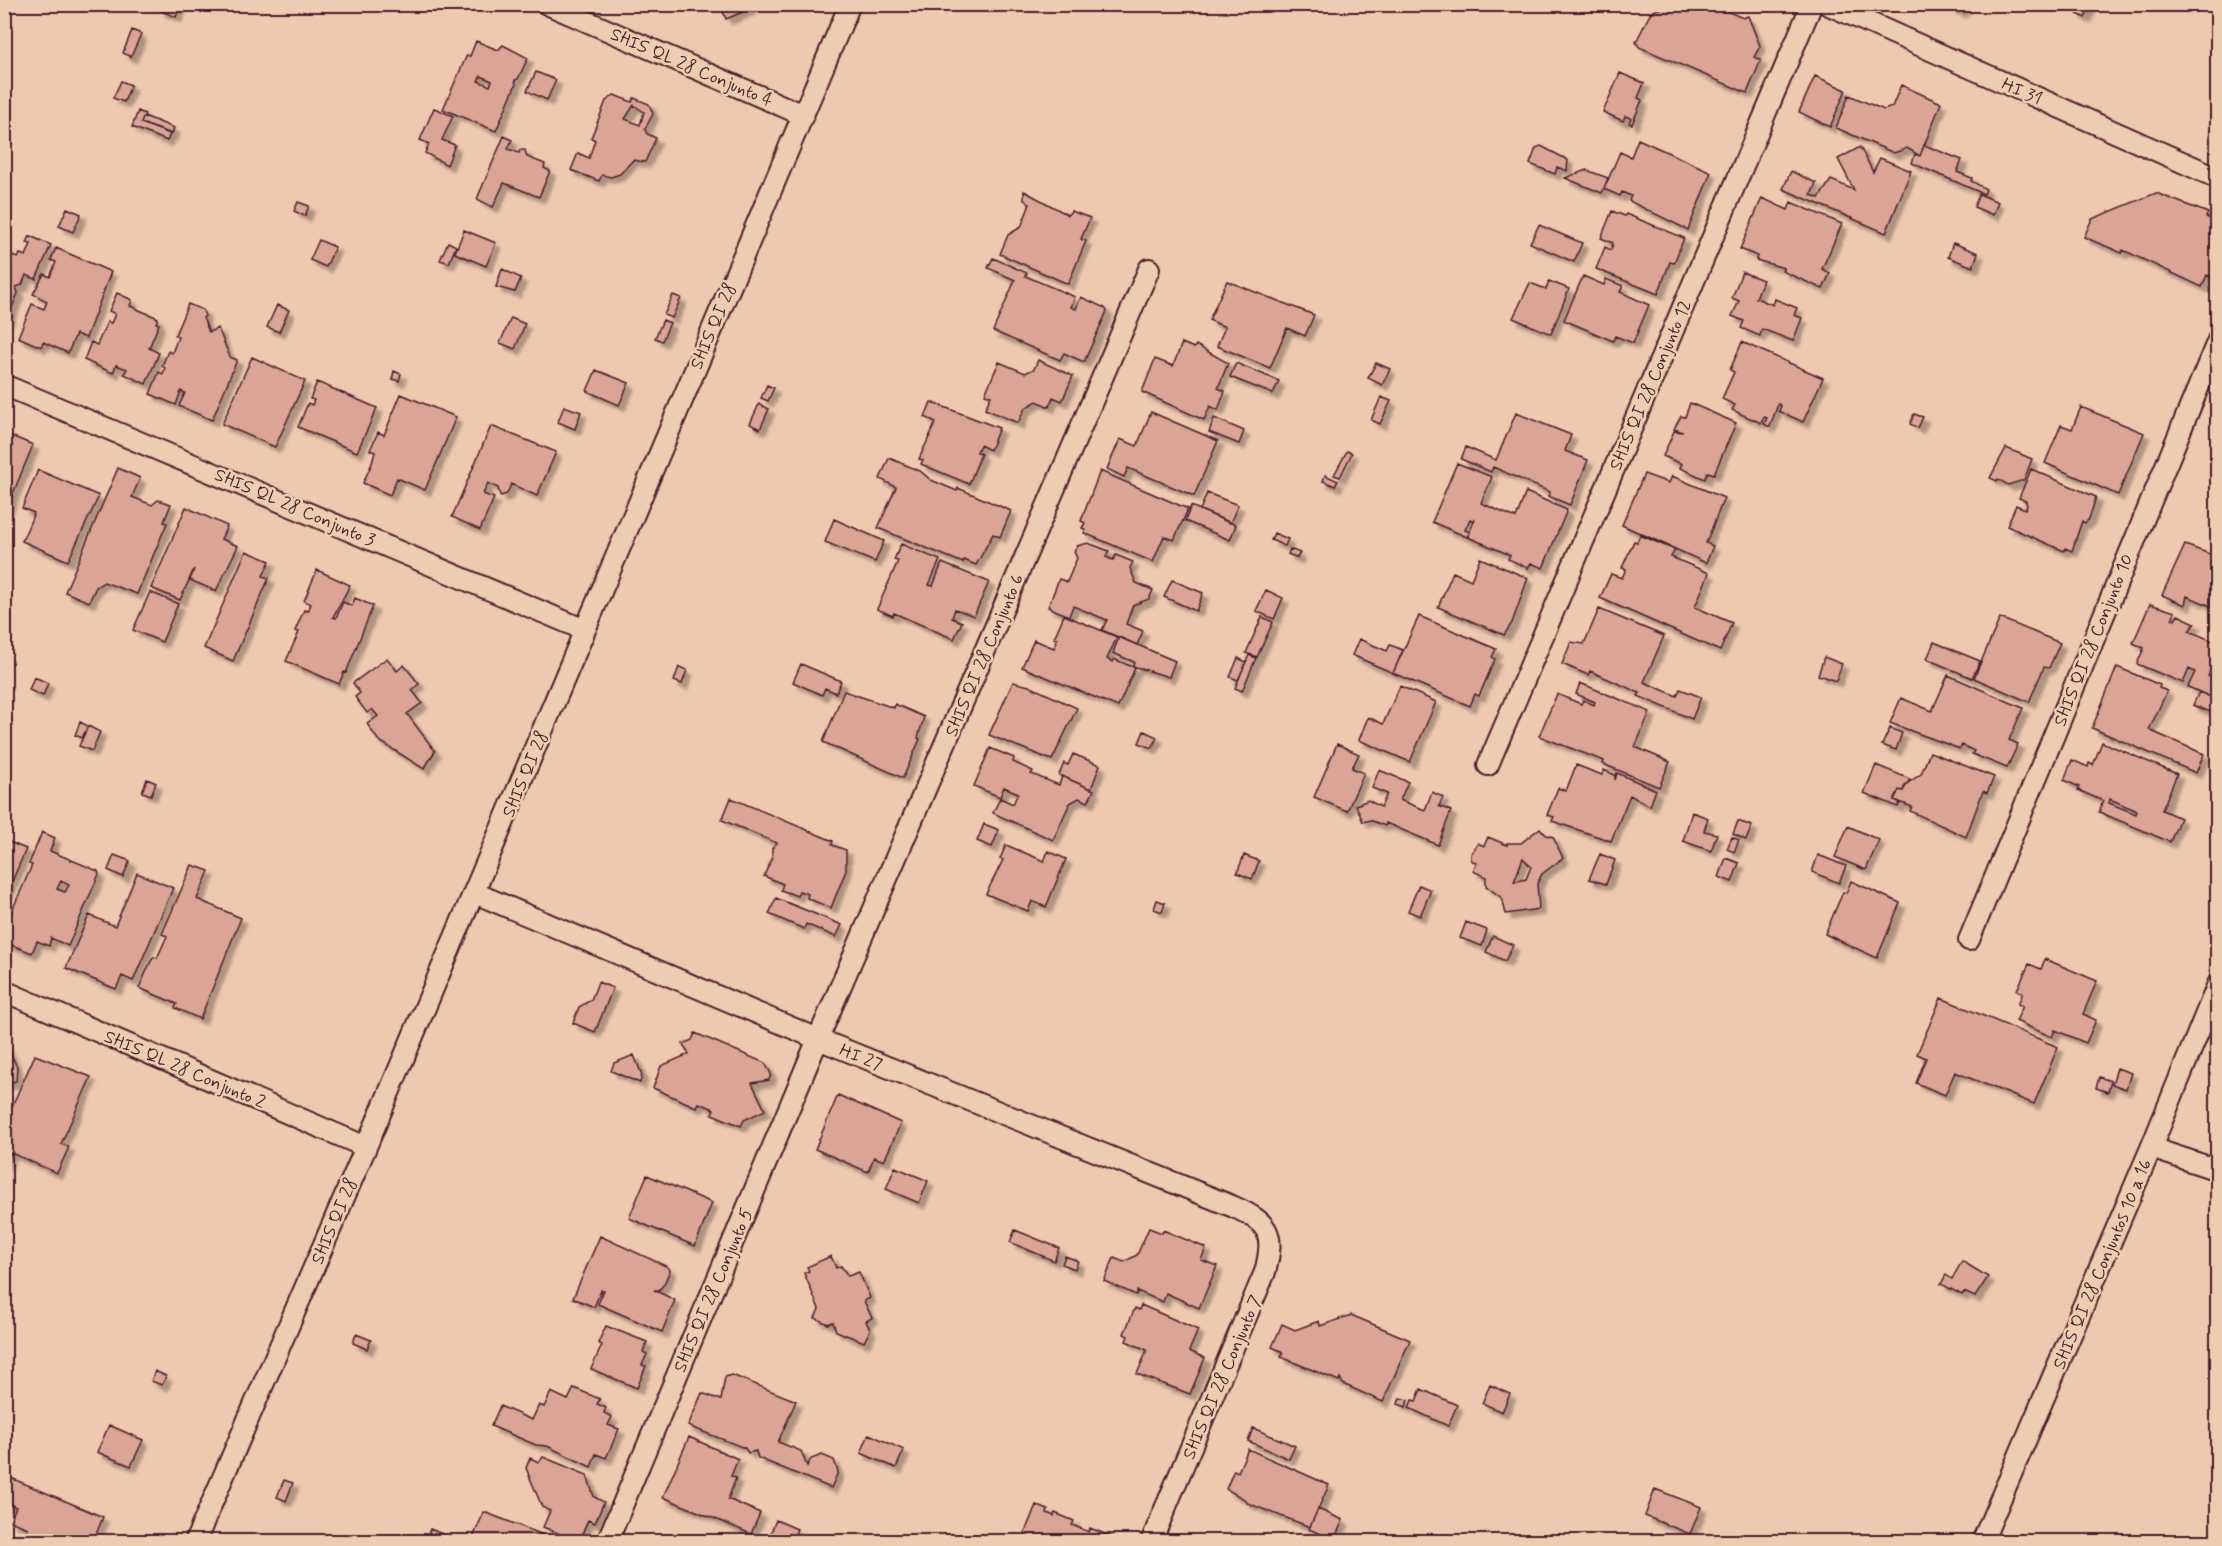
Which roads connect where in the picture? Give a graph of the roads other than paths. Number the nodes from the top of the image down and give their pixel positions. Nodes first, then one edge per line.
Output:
1 (548, 4) edge
2 (850, 4) edge
3 (1812, 4) edge
4 (1827, 4) edge
5 (803, 115) junction
6 (2217, 178) edge
7 (1149, 269) dead end
8 (2217, 340) edge
9 (4, 385) edge
10 (585, 630) junction
11 (1488, 765) dead end
12 (474, 893) junction
13 (1970, 940) dead end
14 (2217, 984) edge
15 (4, 991) edge
16 (818, 1039) junction
17 (366, 1147) junction
18 (2151, 1148) junction
19 (2217, 1170) edge
20 (1251, 1214) joint
21 (195, 1542) edge
22 (607, 1542) edge
23 (1151, 1542) edge
24 (1982, 1542) edge

1 - 5 street, SHIS QL 28 Conjunto 4
2 - 5 street, SHIS QI 28
3 - 11 street, SHIS QI 28 Conjunto 12
4 - 6 street, HI 31
5 - 10 street, SHIS QI 28
7 - 16 street, SHIS QI 28 Conjunto 6
8 - 13 street, SHIS QI 28 Conjunto 10
9 - 10 street, SHIS QL 28 Conjunto 3
10 - 12 street, SHIS QI 28
12 - 16 street, HI 27
12 - 17 street, SHIS QI 28
14 - 18 street, SHIS QI 28 Conjuntos 10 a 16
15 - 17 street, SHIS QL 28 Conjunto 2
16 - 20 street, HI 27
16 - 22 street, SHIS QI 28 Conjunto 5
17 - 21 street, SHIS QI 28
18 - 19 street
18 - 24 street, SHIS QI 28 Conjuntos 10 a 16
20 - 23 street, SHIS QI 28 Conjunto 7

